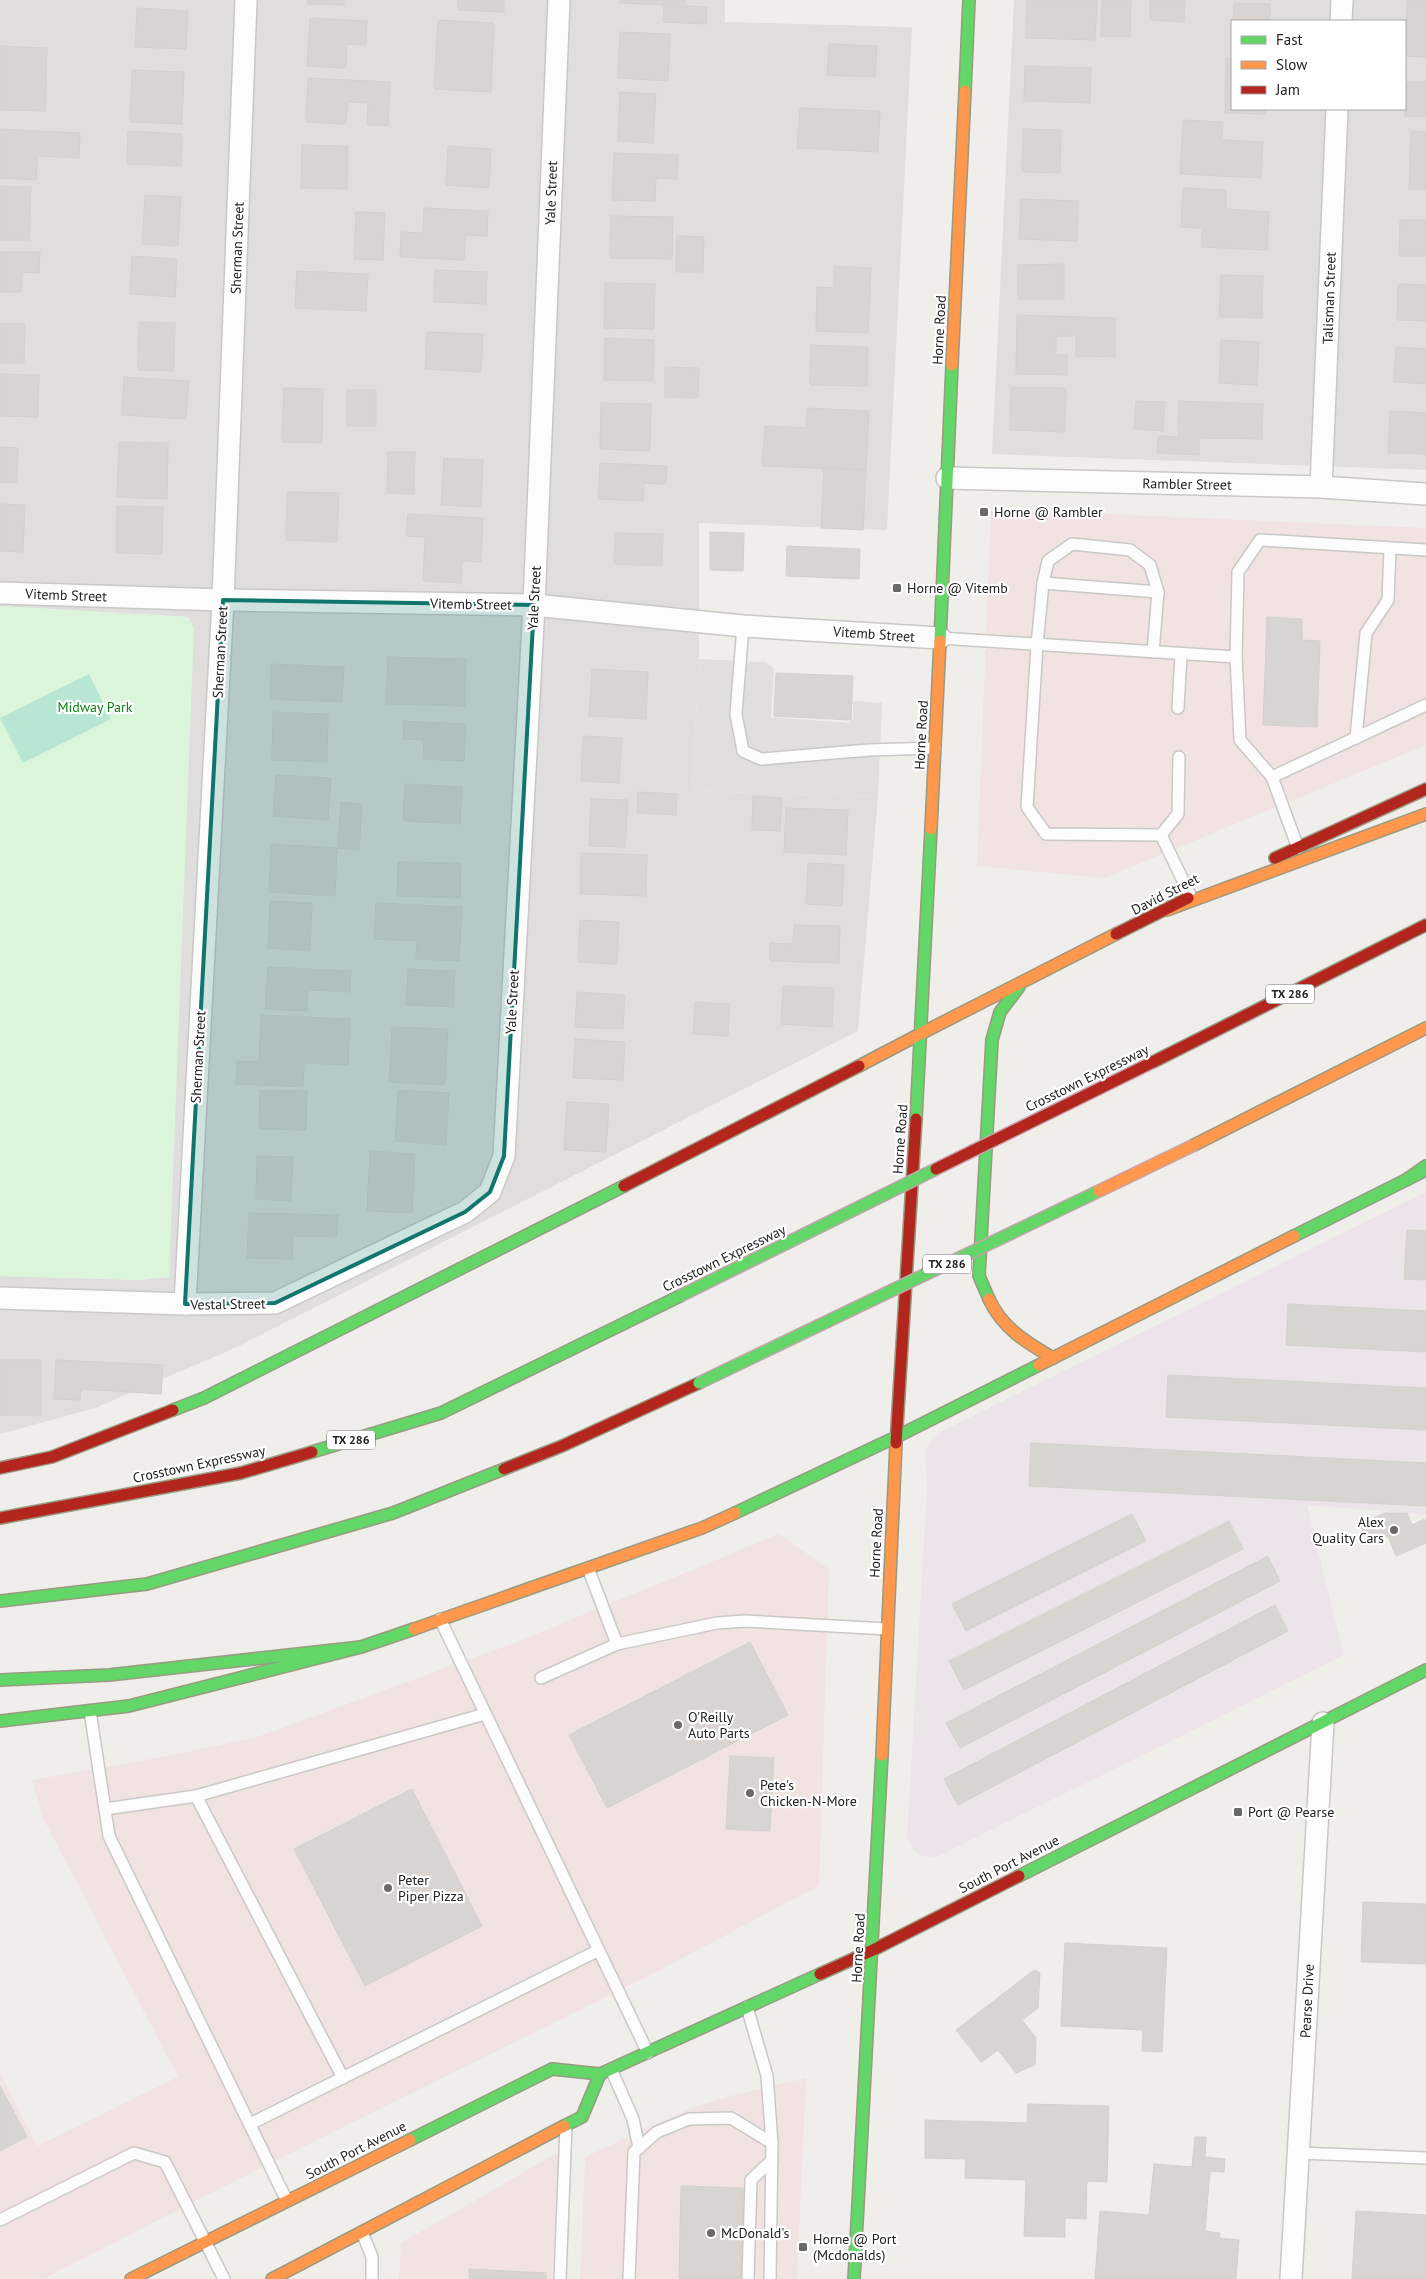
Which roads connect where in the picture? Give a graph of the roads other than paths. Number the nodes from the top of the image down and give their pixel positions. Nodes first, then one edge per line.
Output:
1 (246, 0) edge
2 (559, 0) edge
3 (969, 0) edge
4 (1342, 0) edge
5 (1341, 20) edge
6 (1337, 110) edge
7 (947, 478) junction
8 (1321, 488) junction
9 (1426, 494) edge
10 (1390, 549) junction
11 (1426, 550) edge
12 (1043, 584) junction
13 (1158, 592) junction
14 (0, 593) edge
15 (223, 600) junction
16 (534, 605) junction
17 (743, 626) junction
18 (940, 638) junction
19 (1037, 645) junction
20 (1153, 652) junction
21 (1181, 655) junction
22 (1236, 657) junction
23 (1426, 705) edge
24 (1178, 708) dead end
25 (1356, 738) junction
26 (935, 748) junction
27 (1180, 757) dead end
28 (1272, 777) junction
29 (1426, 789) edge
30 (1426, 814) edge
31 (1161, 835) junction
32 (1298, 848) junction
33 (1191, 897) junction
34 (1166, 910) junction
35 (1426, 925) edge
36 (1021, 984) junction
37 (1426, 1028) edge
38 (922, 1033) junction
39 (1426, 1166) edge
40 (1426, 1170) edge
41 (1406, 1180) junction
42 (490, 1192) joint
43 (0, 1298) edge
44 (185, 1304) junction
45 (1053, 1358) junction
46 (896, 1437) junction
47 (0, 1468) edge
48 (0, 1518) edge
49 (588, 1568) junction
50 (0, 1600) edge
51 (440, 1619) junction
52 (887, 1629) junction
53 (617, 1644) junction
54 (361, 1647) junction
55 (1426, 1670) edge
56 (541, 1678) dead end
57 (0, 1680) edge
58 (90, 1711) junction
59 (485, 1714) junction
60 (0, 1722) edge
61 (1323, 1723) junction
62 (196, 1796) junction
63 (105, 1809) junction
64 (873, 1950) junction
65 (597, 1951) junction
66 (746, 2007) junction
67 (648, 2053) junction
68 (611, 2069) junction
69 (600, 2074) junction
70 (343, 2078) junction
71 (250, 2124) junction
72 (566, 2125) junction
73 (772, 2142) junction
74 (639, 2148) junction
75 (1298, 2153) junction
76 (1426, 2158) edge
77 (772, 2160) junction
78 (287, 2201) junction
79 (0, 2220) edge
80 (362, 2232) junction
81 (205, 2243) junction
82 (131, 2279) edge
83 (224, 2279) edge
84 (272, 2279) edge
85 (372, 2279) edge
86 (560, 2279) edge
87 (629, 2279) edge
88 (748, 2279) edge
89 (770, 2279) edge
90 (854, 2279) edge
91 (1292, 2279) edge

1 - 15 street, Sherman Street
2 - 16 street, Yale Street
3 - 7 main road, Horne Road
4 - 5 street
6 - 8 street, Talisman Street
7 - 8 street, Rambler Street
7 - 18 main road, Horne Road
8 - 9 street, Rambler Street
10 - 11 lane
10 - 22 lane
10 - 25 lane
12 - 13 lane
12 - 13 lane
12 - 19 lane
13 - 20 lane
14 - 15 street, Vitemb Street
15 - 16 street, Vitemb Street
15 - 44 street, Sherman Street
16 - 17 street, Vitemb Street
16 - 42 street, Yale Street
17 - 18 street, Vitemb Street
17 - 26 lane
18 - 19 lane
18 - 26 main road, Horne Road
19 - 20 lane
19 - 31 lane
20 - 21 lane
21 - 22 lane
21 - 24 lane
22 - 28 lane
23 - 25 lane
25 - 28 lane
26 - 38 main road, Horne Road
27 - 31 lane
28 - 32 lane
29 - 32 main road, David Street
30 - 34 main road
31 - 33 lane
32 - 33 main road, David Street
33 - 34 main road, David Street
34 - 36 main road, David Street
35 - 48 main road, Crosstown Expressway / TX 286, bridge
36 - 38 main road, David Street
36 - 45 main road
37 - 50 main road, TX 286, bridge
38 - 46 main road, Horne Road
38 - 47 main road, David Street
39 - 41 main road
40 - 41 main road
41 - 45 main road
42 - 44 street, Vestal Street
43 - 44 street, Vestal Street
45 - 46 main road
46 - 49 main road
46 - 52 main road, Horne Road
49 - 51 main road
49 - 53 lane
51 - 54 main road
51 - 59 lane
52 - 53 lane
52 - 64 main road, Horne Road
53 - 56 lane
54 - 57 main road
54 - 58 main road
55 - 61 main road, South Port Avenue
58 - 60 main road
58 - 63 lane
59 - 62 lane
59 - 65 lane
61 - 64 main road, South Port Avenue
61 - 75 street, Pearse Drive
62 - 63 lane
62 - 70 lane
63 - 71 lane
64 - 66 main road, South Port Avenue
64 - 90 main road, Horne Road
65 - 67 lane
65 - 70 lane
66 - 67 main road, South Port Avenue
66 - 73 lane
67 - 68 main road, South Port Avenue
68 - 69 main road, South Port Avenue
68 - 74 lane
69 - 72 main road
69 - 78 main road, South Port Avenue
70 - 71 lane
71 - 78 lane
72 - 80 main road
72 - 86 lane
73 - 74 lane
73 - 77 lane
74 - 87 lane
75 - 76 lane
75 - 91 street, Pearse Drive
77 - 88 lane
77 - 89 lane
78 - 81 main road, South Port Avenue
79 - 81 lane
80 - 84 main road
80 - 85 lane
81 - 82 main road, South Port Avenue
81 - 83 lane

